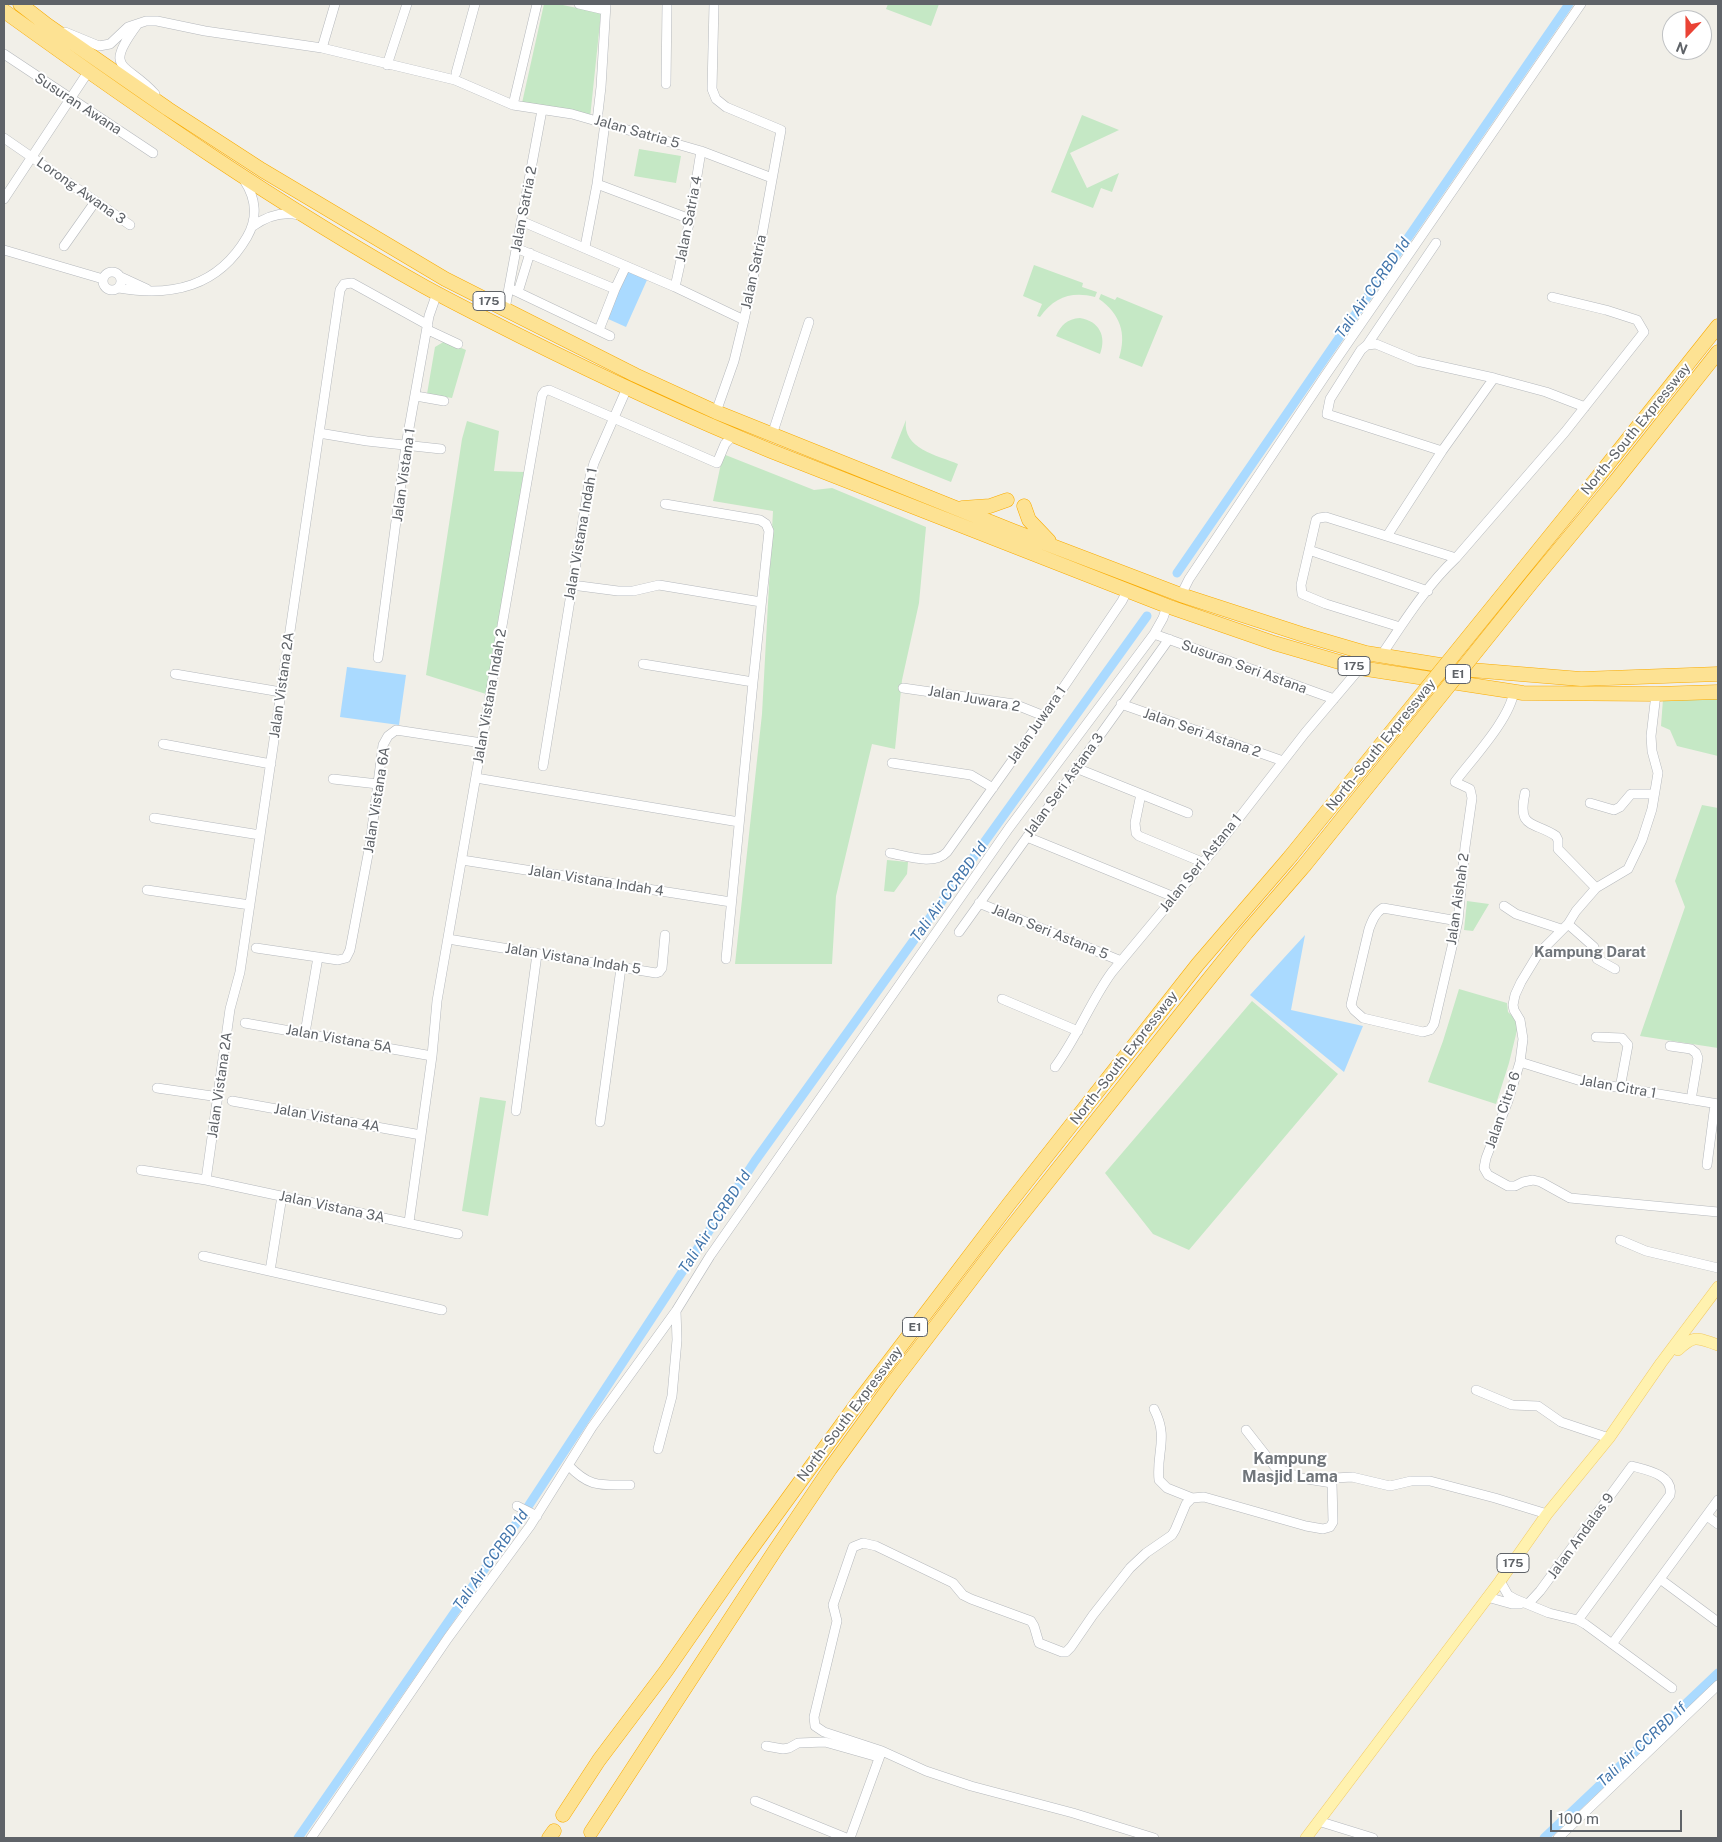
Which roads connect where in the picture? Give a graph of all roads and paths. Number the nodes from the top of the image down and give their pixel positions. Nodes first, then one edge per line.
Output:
1 (20, 4) edge
2 (336, 4) edge
3 (407, 4) edge
4 (475, 4) edge
5 (537, 4) edge
6 (579, 4) edge
7 (668, 4) edge
8 (714, 4) edge
9 (1581, 4) edge
10 (606, 7) edge
11 (4, 11) edge
12 (138, 23) junction
13 (47, 25) junction
14 (322, 48) junction
15 (4, 54) edge
16 (387, 65) junction
17 (88, 72) junction
18 (456, 73) dead end
19 (666, 84) dead end
20 (71, 99) junction
21 (513, 105) junction
22 (168, 109) junction
23 (542, 110) junction
24 (601, 122) junction
25 (4, 138) edge
26 (701, 151) junction
27 (153, 153) dead end
28 (32, 158) junction
29 (239, 174) junction
30 (772, 178) junction
31 (597, 184) junction
32 (4, 199) edge
33 (95, 202) junction
34 (690, 219) junction
35 (521, 221) junction
36 (316, 222) junction
37 (130, 226) dead end
38 (253, 226) junction
39 (1436, 243) dead end
40 (64, 246) dead end
41 (516, 248) junction
42 (585, 248) junction
43 (4, 250) edge
44 (530, 253) junction
45 (626, 266) junction
46 (121, 277) junction
47 (103, 279) junction
48 (675, 287) junction
49 (119, 288) junction
50 (509, 288) junction
51 (615, 289) junction
52 (157, 292) junction
53 (518, 292) junction
54 (437, 293) junction
55 (1552, 298) dead end
56 (505, 309) junction
57 (744, 320) junction
58 (809, 322) dead end
59 (1718, 326) edge
60 (428, 328) junction
61 (599, 330) junction
62 (610, 336) dead end
63 (458, 344) dead end
64 (1367, 346) junction
65 (1718, 352) edge
66 (1494, 378) junction
67 (627, 388) junction
68 (416, 396) junction
69 (444, 401) dead end
70 (1585, 407) junction
71 (716, 412) junction
72 (613, 418) junction
73 (319, 433) junction
74 (772, 435) junction
75 (733, 436) junction
76 (406, 445) junction
77 (440, 449) dead end
78 (1442, 451) junction
79 (1007, 500) dead end
80 (665, 504) dead end
81 (1024, 506) dead end
82 (956, 508) junction
83 (997, 525) junction
84 (1013, 531) junction
85 (1387, 536) junction
86 (992, 538) junction
87 (1008, 545) junction
88 (1054, 547) junction
89 (1309, 550) junction
90 (1456, 558) junction
91 (572, 585) junction
92 (1126, 591) junction
93 (1428, 591) junction
94 (1180, 595) junction
95 (761, 602) junction
96 (1167, 606) junction
97 (1400, 628) junction
98 (1154, 634) junction
99 (1169, 639) junction
100 (1381, 656) junction
101 (378, 658) dead end
102 (643, 664) dead end
103 (1360, 668) junction
104 (175, 674) dead end
105 (1718, 674) edge
106 (753, 682) junction
107 (903, 688) dead end
108 (1514, 691) junction
109 (281, 692) junction
110 (1718, 692) edge
111 (1656, 694) junction
112 (1334, 700) junction
113 (1121, 704) junction
114 (1044, 716) junction
115 (482, 743) junction
116 (163, 744) dead end
117 (1283, 761) junction
118 (892, 763) dead end
119 (270, 764) junction
120 (543, 766) dead end
121 (1076, 768) junction
122 (476, 778) junction
123 (333, 779) dead end
124 (378, 784) junction
125 (993, 788) junction
126 (1525, 793) dead end
127 (1141, 794) junction
128 (1654, 794) junction
129 (1590, 803) dead end
130 (1188, 813) dead end
131 (154, 818) dead end
132 (740, 822) junction
133 (260, 835) junction
134 (1027, 837) junction
135 (890, 853) dead end
136 (462, 860) junction
137 (1202, 862) junction
138 (1596, 888) junction
139 (147, 890) dead end
140 (1174, 896) junction
141 (731, 902) junction
142 (979, 903) junction
143 (250, 905) junction
144 (1504, 906) dead end
145 (1458, 921) junction
146 (1564, 927) junction
147 (959, 932) dead end
148 (665, 935) dead end
149 (448, 939) junction
150 (256, 948) dead end
151 (537, 954) junction
152 (318, 957) junction
153 (726, 959) dead end
154 (1121, 961) junction
155 (621, 968) junction
156 (1615, 969) dead end
157 (1002, 999) dead end
158 (245, 1022) dead end
159 (1078, 1032) junction
160 (305, 1033) junction
161 (1596, 1037) dead end
162 (1670, 1046) dead end
163 (432, 1056) junction
164 (1520, 1062) junction
165 (1055, 1066) dead end
166 (157, 1088) dead end
167 (1620, 1088) junction
168 (219, 1097) junction
169 (1691, 1100) junction
170 (232, 1101) dead end
171 (1717, 1104) edge
172 (516, 1111) dead end
173 (600, 1122) dead end
174 (421, 1135) junction
175 (1707, 1165) dead end
176 (141, 1170) dead end
177 (206, 1180) junction
178 (282, 1196) junction
179 (1718, 1212) edge
180 (409, 1222) junction
181 (458, 1234) dead end
182 (1620, 1240) dead end
183 (203, 1256) dead end
184 (1718, 1268) edge
185 (270, 1271) junction
186 (1718, 1287) edge
187 (442, 1310) dead end
188 (676, 1312) junction
189 (1718, 1345) edge
190 (1666, 1358) junction
191 (1476, 1390) dead end
192 (1154, 1409) dead end
193 (1246, 1430) dead end
194 (1609, 1438) junction
195 (658, 1449) dead end
196 (568, 1465) junction
197 (1332, 1482) junction
198 (630, 1485) dead end
199 (1192, 1498) junction
200 (1718, 1500) edge
201 (519, 1508) dead end
202 (534, 1514) junction
203 (1547, 1514) junction
204 (1707, 1516) junction
205 (1718, 1524) edge
206 (1660, 1579) junction
207 (1500, 1581) junction
208 (1487, 1597) junction
209 (1528, 1604) junction
210 (1578, 1620) junction
211 (1718, 1622) edge
212 (1612, 1644) junction
213 (1718, 1685) edge
214 (1672, 1688) dead end
215 (766, 1746) dead end
216 (880, 1754) junction
217 (754, 1801) dead end
218 (563, 1815) dead end
219 (1318, 1821) junction
220 (592, 1832) dead end
221 (311, 1838) edge
222 (848, 1838) edge
223 (1154, 1838) edge
224 (1306, 1838) edge
225 (1373, 1838) edge
226 (1558, 1838) edge

1 - 13 highway, 175
2 - 14 street
3 - 16 street
4 - 18 street
5 - 21 street
6 - 10 street
7 - 19 street
8 - 30 street, Jalan Satria
9 - 94 street
10 - 24 street
11 - 17 highway, 175
12 - 13 street
12 - 14 street, Jalan Satria 5
12 - 22 street
13 - 22 highway, 175
14 - 16 street, Jalan Satria 5
15 - 20 street, Susuran Awana
16 - 21 street, Jalan Satria 5
17 - 20 street
17 - 29 highway, 175
20 - 27 street, Susuran Awana
20 - 28 street
21 - 23 street, Jalan Satria 5
22 - 56 highway, 175
23 - 24 street, Jalan Satria 5
23 - 35 street, Jalan Satria 2
24 - 26 street, Jalan Satria 5
24 - 31 street
25 - 28 street, Lorong Awana 3
26 - 30 street, Jalan Satria 5
26 - 34 street, Jalan Satria 4
28 - 32 street
28 - 33 street, Lorong Awana 3
29 - 36 highway, 175
29 - 38 street
30 - 57 street, Jalan Satria
31 - 34 street
31 - 42 street
33 - 37 street, Lorong Awana 3
33 - 40 street
34 - 48 street, Jalan Satria 4
35 - 41 street, Jalan Satria 2
35 - 42 street
36 - 38 street
36 - 54 highway, 175
38 - 52 street
39 - 64 street
41 - 44 street
41 - 50 street, Jalan Satria 2
42 - 45 street
43 - 47 street
44 - 51 street
44 - 53 street
45 - 48 street
45 - 51 street
46 - 47 street
46 - 49 street
46 - 52 street
47 - 49 street
48 - 57 street
49 - 52 street
50 - 53 street
50 - 56 street, Jalan Satria 2
51 - 61 street
53 - 61 street
54 - 60 street, Jalan Vistana 1
54 - 67 highway, 175
55 - 70 street
56 - 71 highway, 175
57 - 71 street, Jalan Satria
58 - 74 street
59 - 218 highway, North–South Expressway / E1, bridge
60 - 63 street
60 - 68 street, Jalan Vistana 1
60 - 73 street, Jalan Vistana 2A
61 - 62 street
64 - 66 street
64 - 78 street
65 - 220 highway, North–South Expressway / E1, bridge
66 - 70 street
66 - 78 street
67 - 72 street, Jalan Vistana Indah 1
67 - 75 highway, 175
68 - 69 street
68 - 76 street, Jalan Vistana 1
70 - 90 street
71 - 74 highway, 175
72 - 75 street
72 - 91 street, Jalan Vistana Indah 1
72 - 115 street, Jalan Vistana Indah 2
73 - 76 street
73 - 109 street, Jalan Vistana 2A
74 - 82 highway, 175
75 - 86 highway, 175
76 - 77 street
76 - 101 street, Jalan Vistana 1
78 - 85 street
79 - 82 highway
80 - 95 street
81 - 88 highway
82 - 83 highway, 175
83 - 84 highway, 175
83 - 86 highway
84 - 87 highway
84 - 88 highway, 175
85 - 89 street
85 - 90 street
86 - 87 highway, 175
87 - 92 highway, 175
88 - 94 highway, 175
89 - 93 street
89 - 97 street
90 - 93 street
91 - 95 street
91 - 120 street, Jalan Vistana Indah 1
92 - 96 highway, 175
92 - 114 street, Jalan Juwara 1
93 - 97 street
94 - 100 highway, 175
95 - 106 street
96 - 98 street
96 - 103 highway, 175
97 - 100 street
98 - 99 street, Susuran Seri Astana
98 - 188 street
99 - 112 street, Susuran Seri Astana
99 - 113 street, Jalan Seri Astana 3
100 - 105 highway, 175
102 - 106 street
103 - 108 highway, 175
103 - 112 street, Jalan Seri Astana 1
104 - 109 street
106 - 132 street
107 - 114 street, Jalan Juwara 2
108 - 111 highway, 175
108 - 145 street, Jalan Aishah 2
109 - 119 street, Jalan Vistana 2A
110 - 111 highway, 175
111 - 128 street, Jalan Citra 6
112 - 117 street, Jalan Seri Astana 1
113 - 117 street, Jalan Seri Astana 2
113 - 121 street, Jalan Seri Astana 3
114 - 125 street, Jalan Juwara 1
115 - 122 street, Jalan Vistana Indah 2
115 - 124 street, Jalan Vistana 6A
116 - 119 street
117 - 137 street, Jalan Seri Astana 1
118 - 125 street
119 - 133 street, Jalan Vistana 2A
121 - 127 street
121 - 134 street, Jalan Seri Astana 3
122 - 132 street
122 - 136 street, Jalan Vistana Indah 2
123 - 124 street
124 - 152 street, Jalan Vistana 6A
125 - 135 street, Jalan Juwara 1
126 - 138 street
127 - 130 street
127 - 137 street
128 - 129 street
128 - 138 street, Jalan Citra 6
131 - 133 street
132 - 141 street
133 - 143 street, Jalan Vistana 2A
134 - 140 street
134 - 142 street, Jalan Seri Astana 3
136 - 141 street, Jalan Vistana Indah 4
136 - 149 street, Jalan Vistana Indah 2
137 - 140 street, Jalan Seri Astana 1
138 - 146 street, Jalan Citra 6
139 - 143 street
140 - 154 street, Jalan Seri Astana 1
141 - 153 street
142 - 147 street, Jalan Seri Astana 3
142 - 154 street, Jalan Seri Astana 5
143 - 168 street, Jalan Vistana 2A
144 - 146 street
145 - 145 street, Jalan Aishah 2
146 - 156 street
146 - 164 street, Jalan Citra 6
148 - 155 street, Jalan Vistana Indah 5
149 - 151 street, Jalan Vistana Indah 5
149 - 163 street, Jalan Vistana Indah 2
150 - 152 street
151 - 155 street, Jalan Vistana Indah 5
151 - 172 street
152 - 160 street
154 - 159 street, Jalan Seri Astana 1
155 - 173 street
157 - 159 street
158 - 160 street, Jalan Vistana 5A
159 - 165 street, Jalan Seri Astana 1
160 - 163 street, Jalan Vistana 5A
161 - 167 street
162 - 169 street
163 - 174 street, Jalan Vistana Indah 2
164 - 167 street, Jalan Citra 1
164 - 179 street, Jalan Citra 6
166 - 168 street
167 - 169 street, Jalan Citra 1
168 - 177 street, Jalan Vistana 2A
169 - 171 street, Jalan Citra 1
170 - 174 street, Jalan Vistana 4A
171 - 175 street
174 - 180 street, Jalan Vistana Indah 2
176 - 177 street, Jalan Vistana 3A
177 - 178 street, Jalan Vistana 3A
178 - 180 street, Jalan Vistana 3A
178 - 185 street
180 - 181 street, Jalan Vistana 3A
182 - 184 street
183 - 185 street
185 - 187 street
186 - 190 main road, 175
188 - 195 street
188 - 196 street
189 - 190 main road
190 - 194 main road, 175
191 - 194 street
192 - 199 street
193 - 197 street
194 - 203 main road, 175
196 - 198 street
196 - 202 street
197 - 199 street
197 - 203 street
199 - 216 street
200 - 204 street
201 - 202 street
202 - 221 street
203 - 207 main road, 175
204 - 205 street
204 - 206 street
206 - 211 street
206 - 212 street
207 - 208 main road, 175
207 - 209 street
208 - 209 street
208 - 219 main road, 175
209 - 210 street
209 - 210 street, Jalan Andalas 9
210 - 212 street
212 - 214 street
213 - 226 street
215 - 216 street
216 - 222 street
216 - 223 street
217 - 222 street
219 - 224 main road, 175
219 - 225 street

